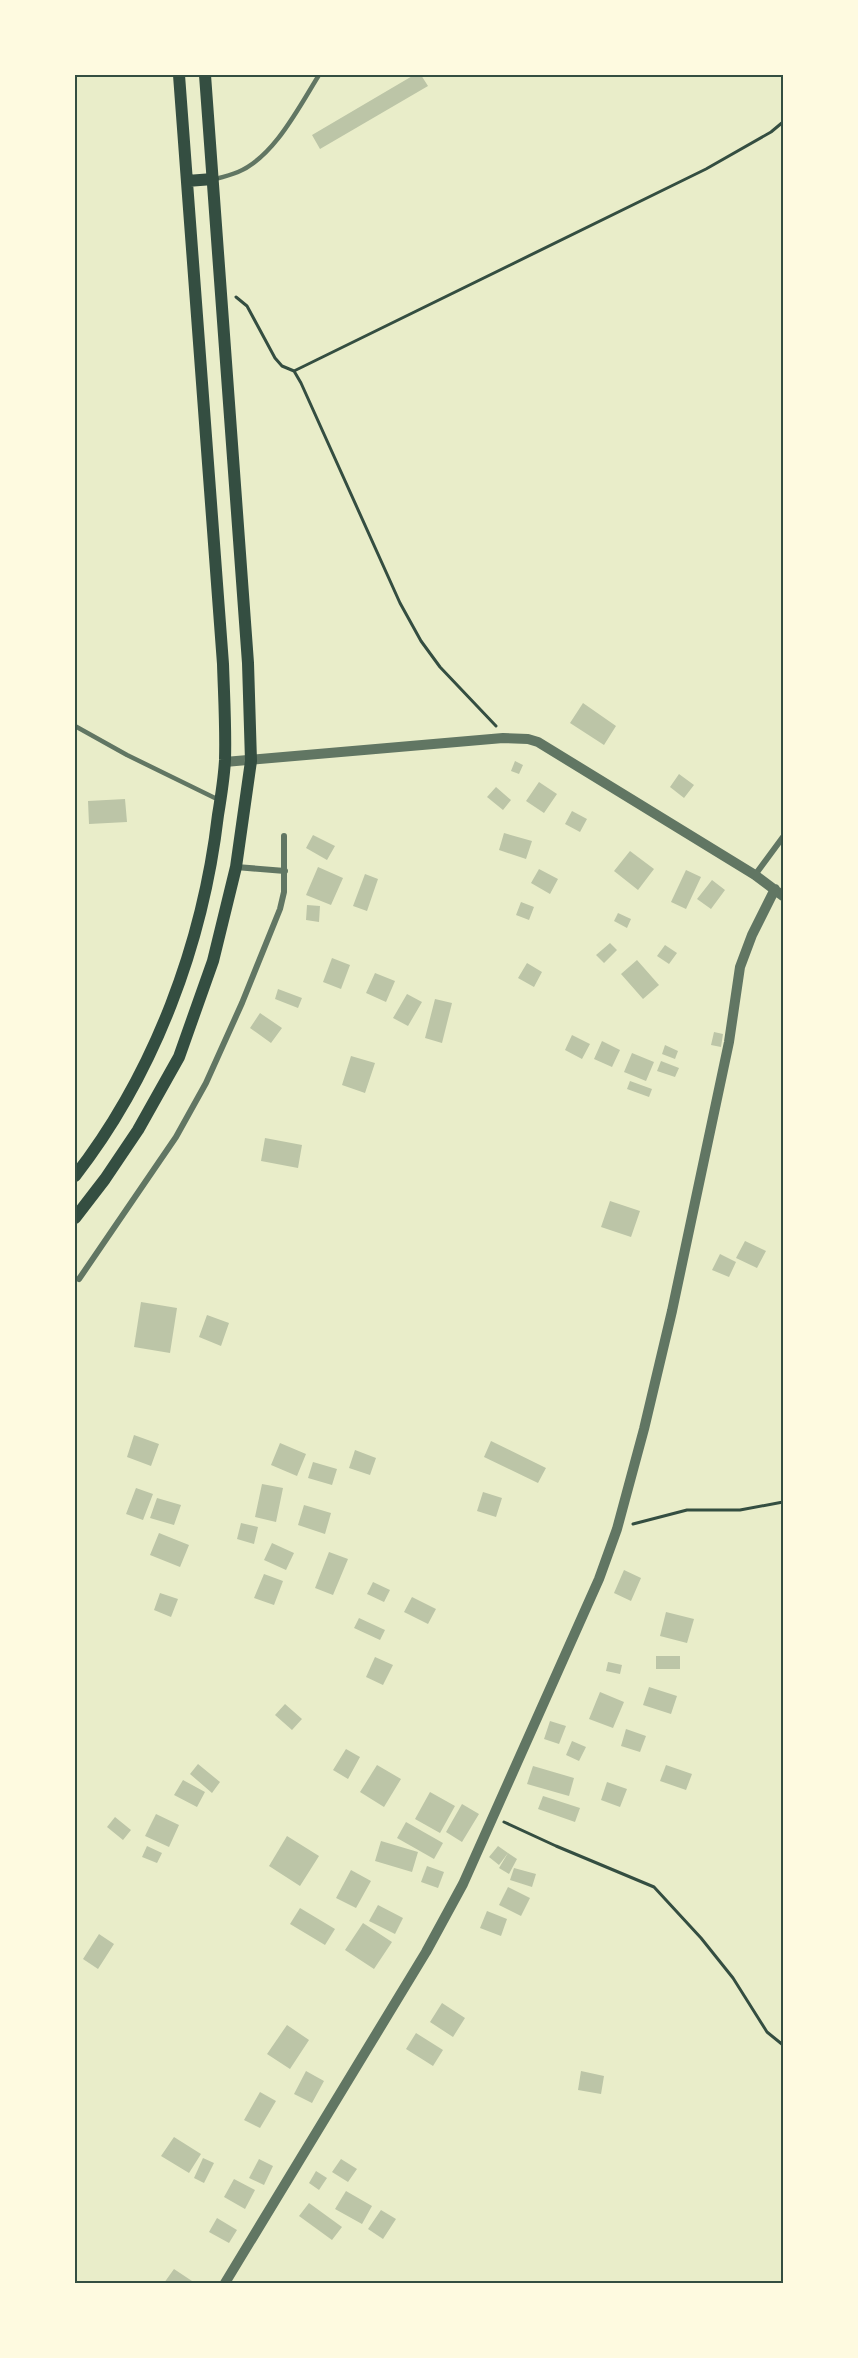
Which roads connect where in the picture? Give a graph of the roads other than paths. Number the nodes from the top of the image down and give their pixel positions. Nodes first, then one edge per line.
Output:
1 (179, 75) edge
2 (205, 75) edge
3 (319, 75) edge
4 (213, 179) junction
5 (187, 181) junction
6 (75, 726) edge
7 (251, 761) junction
8 (225, 762) junction
9 (220, 801) junction
10 (284, 836) dead end
11 (783, 837) edge
12 (236, 867) junction
13 (285, 871) junction
14 (755, 875) junction
15 (779, 892) edge
16 (75, 1176) edge
17 (75, 1218) edge
18 (76, 1279) edge
19 (225, 2283) edge

1 - 5 main road
2 - 4 main road
3 - 4 lane
4 - 5 main road
4 - 7 main road
5 - 8 main road
6 - 9 lane
7 - 8 street
7 - 12 main road
7 - 14 street
8 - 9 main road
9 - 16 main road
10 - 13 street
11 - 14 street
12 - 13 street
12 - 17 main road
13 - 18 street
14 - 15 street
15 - 19 street

